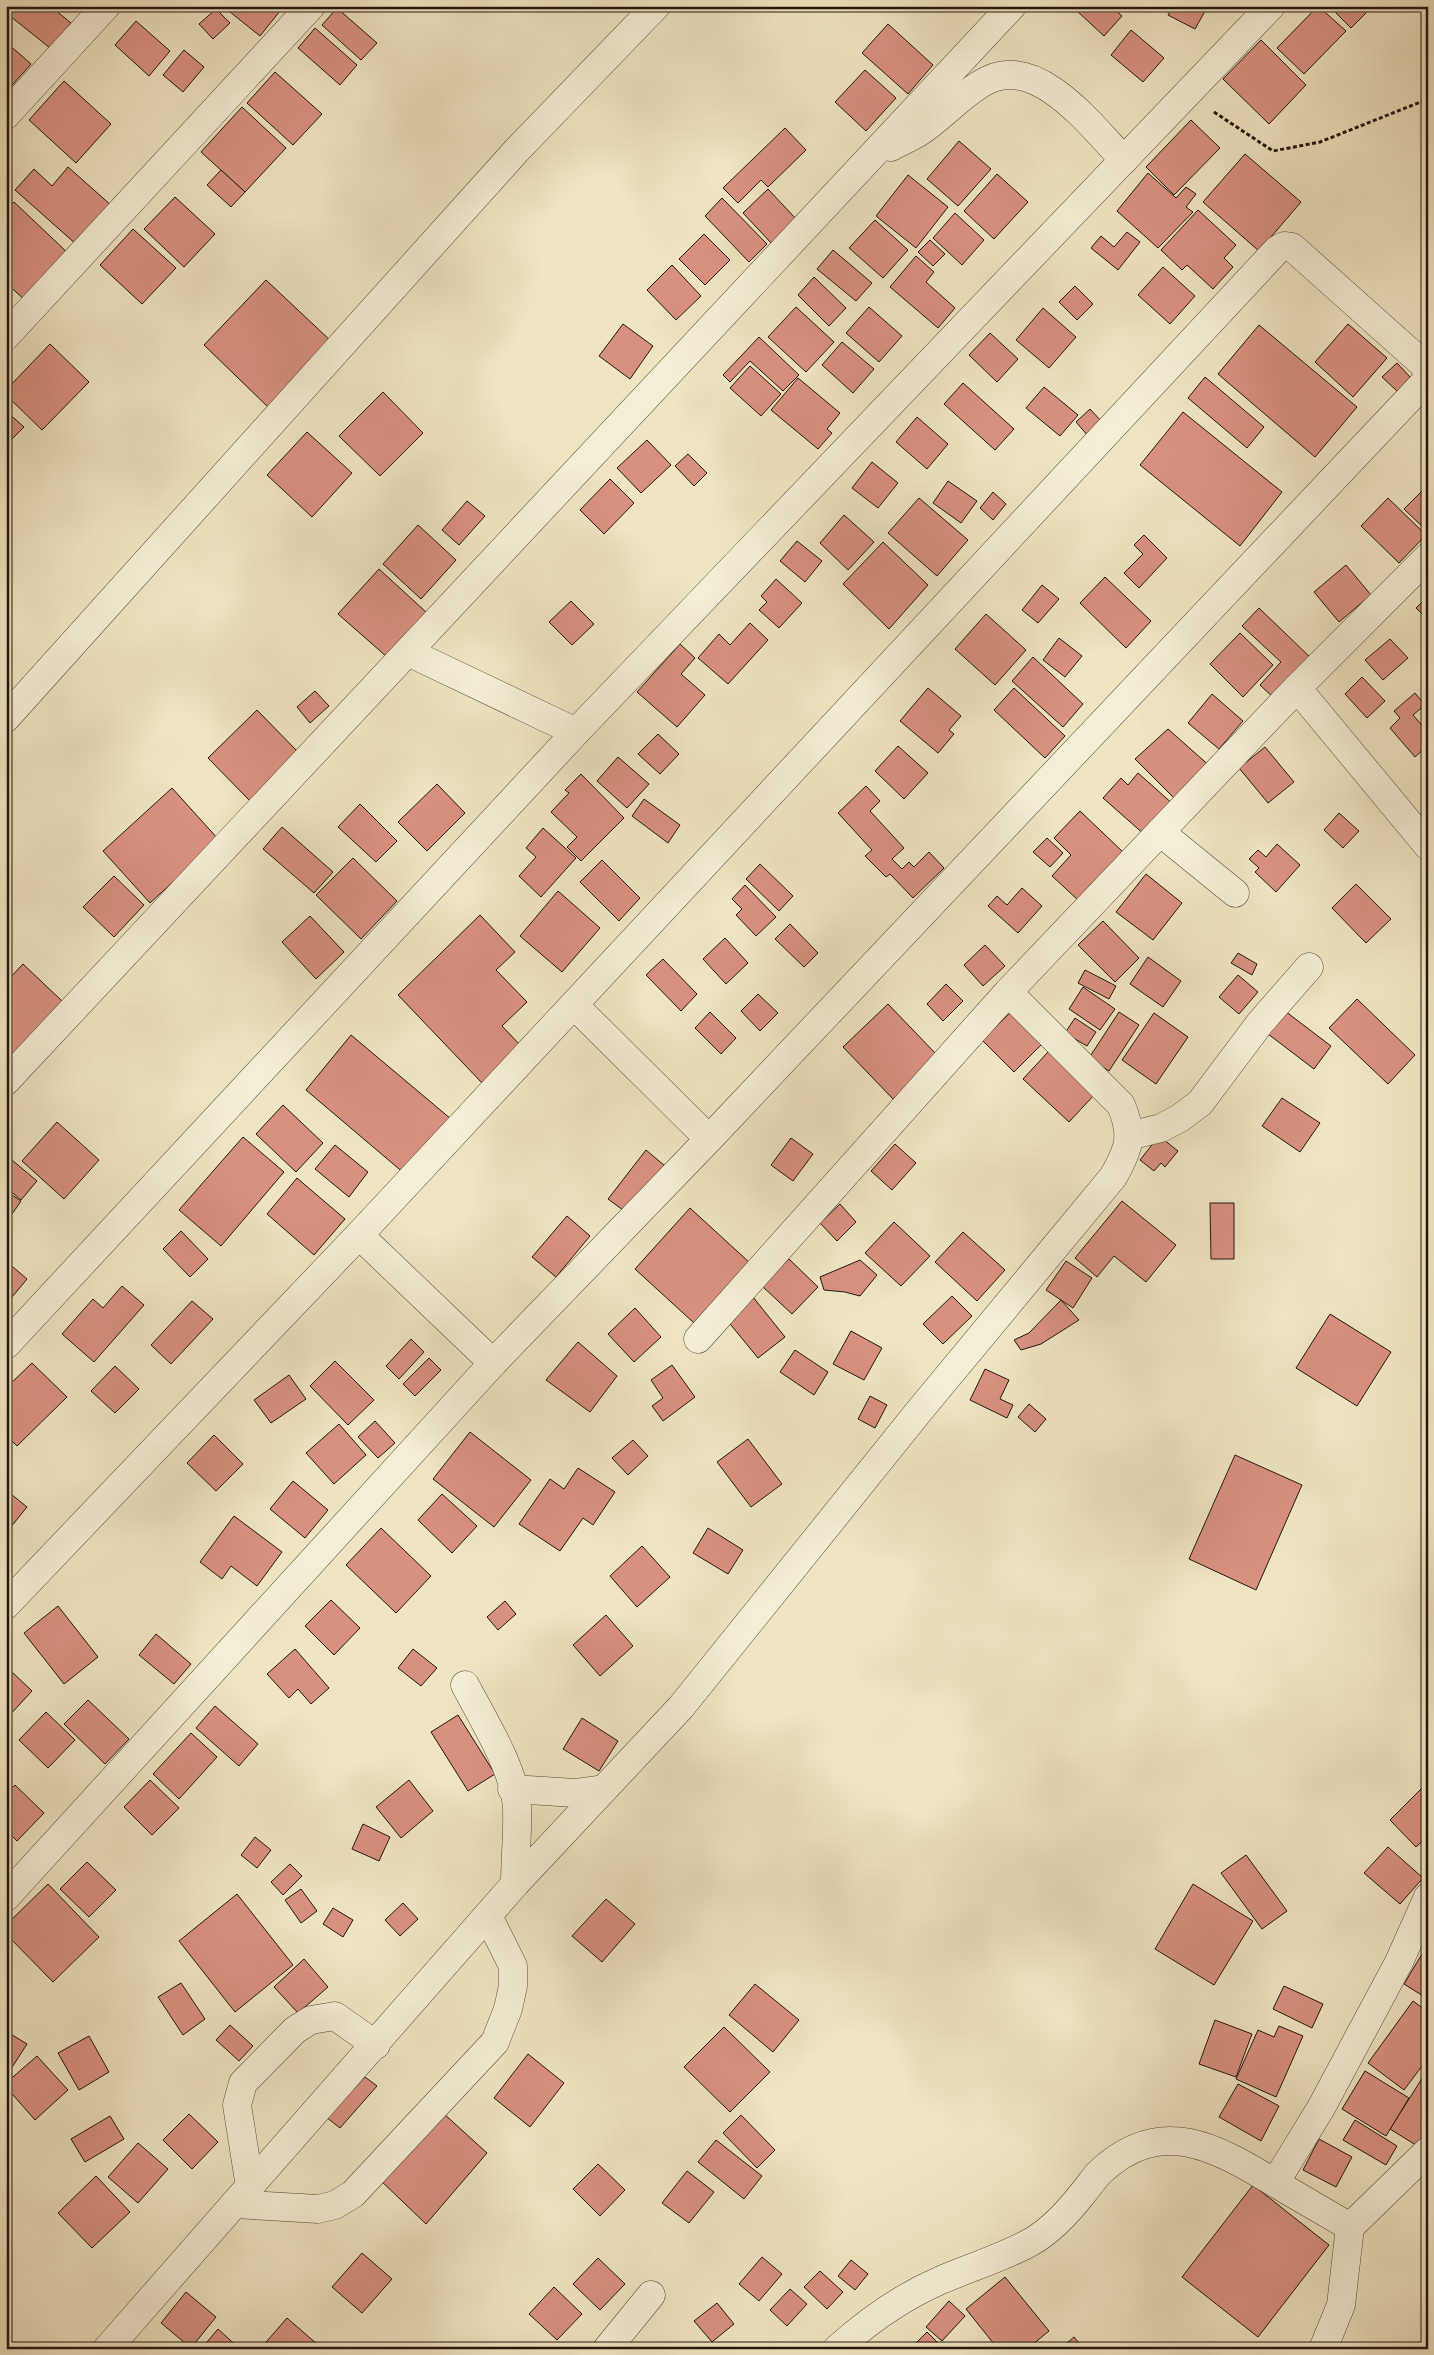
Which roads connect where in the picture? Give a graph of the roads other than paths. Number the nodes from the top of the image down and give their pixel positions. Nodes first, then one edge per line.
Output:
1 (106, 6) edge
2 (311, 6) edge
3 (656, 6) edge
4 (1012, 6) edge
5 (1271, 6) edge
6 (6, 115) edge
7 (868, 160) junction
8 (1124, 160) junction
9 (10, 323) edge
10 (1428, 557) edge
11 (408, 652) junction
12 (1297, 688) junction
13 (6, 718) edge
14 (576, 732) junction
15 (1160, 832) junction
16 (1428, 846) edge
17 (1235, 893) dead end
18 (1309, 967) dead end
19 (1008, 992) junction
20 (574, 1005) junction
21 (6, 1081) edge
22 (1128, 1136) junction
23 (709, 1139) junction
24 (359, 1235) junction
25 (698, 1339) dead end
26 (6, 1345) edge
27 (493, 1363) junction
28 (6, 1605) edge
29 (466, 1685) dead end
30 (512, 1789) junction
31 (604, 1789) junction
32 (515, 1884) junction
33 (6, 1897) edge
34 (1428, 1897) edge
35 (488, 1916) junction
36 (376, 2045) junction
37 (1428, 2151) edge
38 (1275, 2183) junction
39 (242, 2195) junction
40 (1350, 2227) junction
41 (651, 2295) dead end
42 (107, 2349) edge
43 (607, 2349) edge
44 (837, 2349) edge
45 (1323, 2349) edge

1 - 6 street
2 - 9 street
3 - 13 street
4 - 7 street
5 - 8 street
7 - 8 street
7 - 11 street
8 - 14 street
10 - 12 street
11 - 14 street
11 - 21 street
12 - 15 street
12 - 16 street
14 - 26 street
15 - 17 street
15 - 19 street
18 - 22 street
19 - 22 street
19 - 25 street
20 - 23 street
20 - 23 street
20 - 24 street
22 - 31 street
23 - 27 street
24 - 27 street
24 - 28 street
27 - 33 street
29 - 30 street
30 - 31 street
30 - 32 street
31 - 32 street
32 - 35 street
34 - 38 street
35 - 36 street
35 - 39 street
36 - 39 street
36 - 39 street
37 - 40 street
38 - 40 street
38 - 44 street
39 - 42 street
40 - 45 street
41 - 43 street

